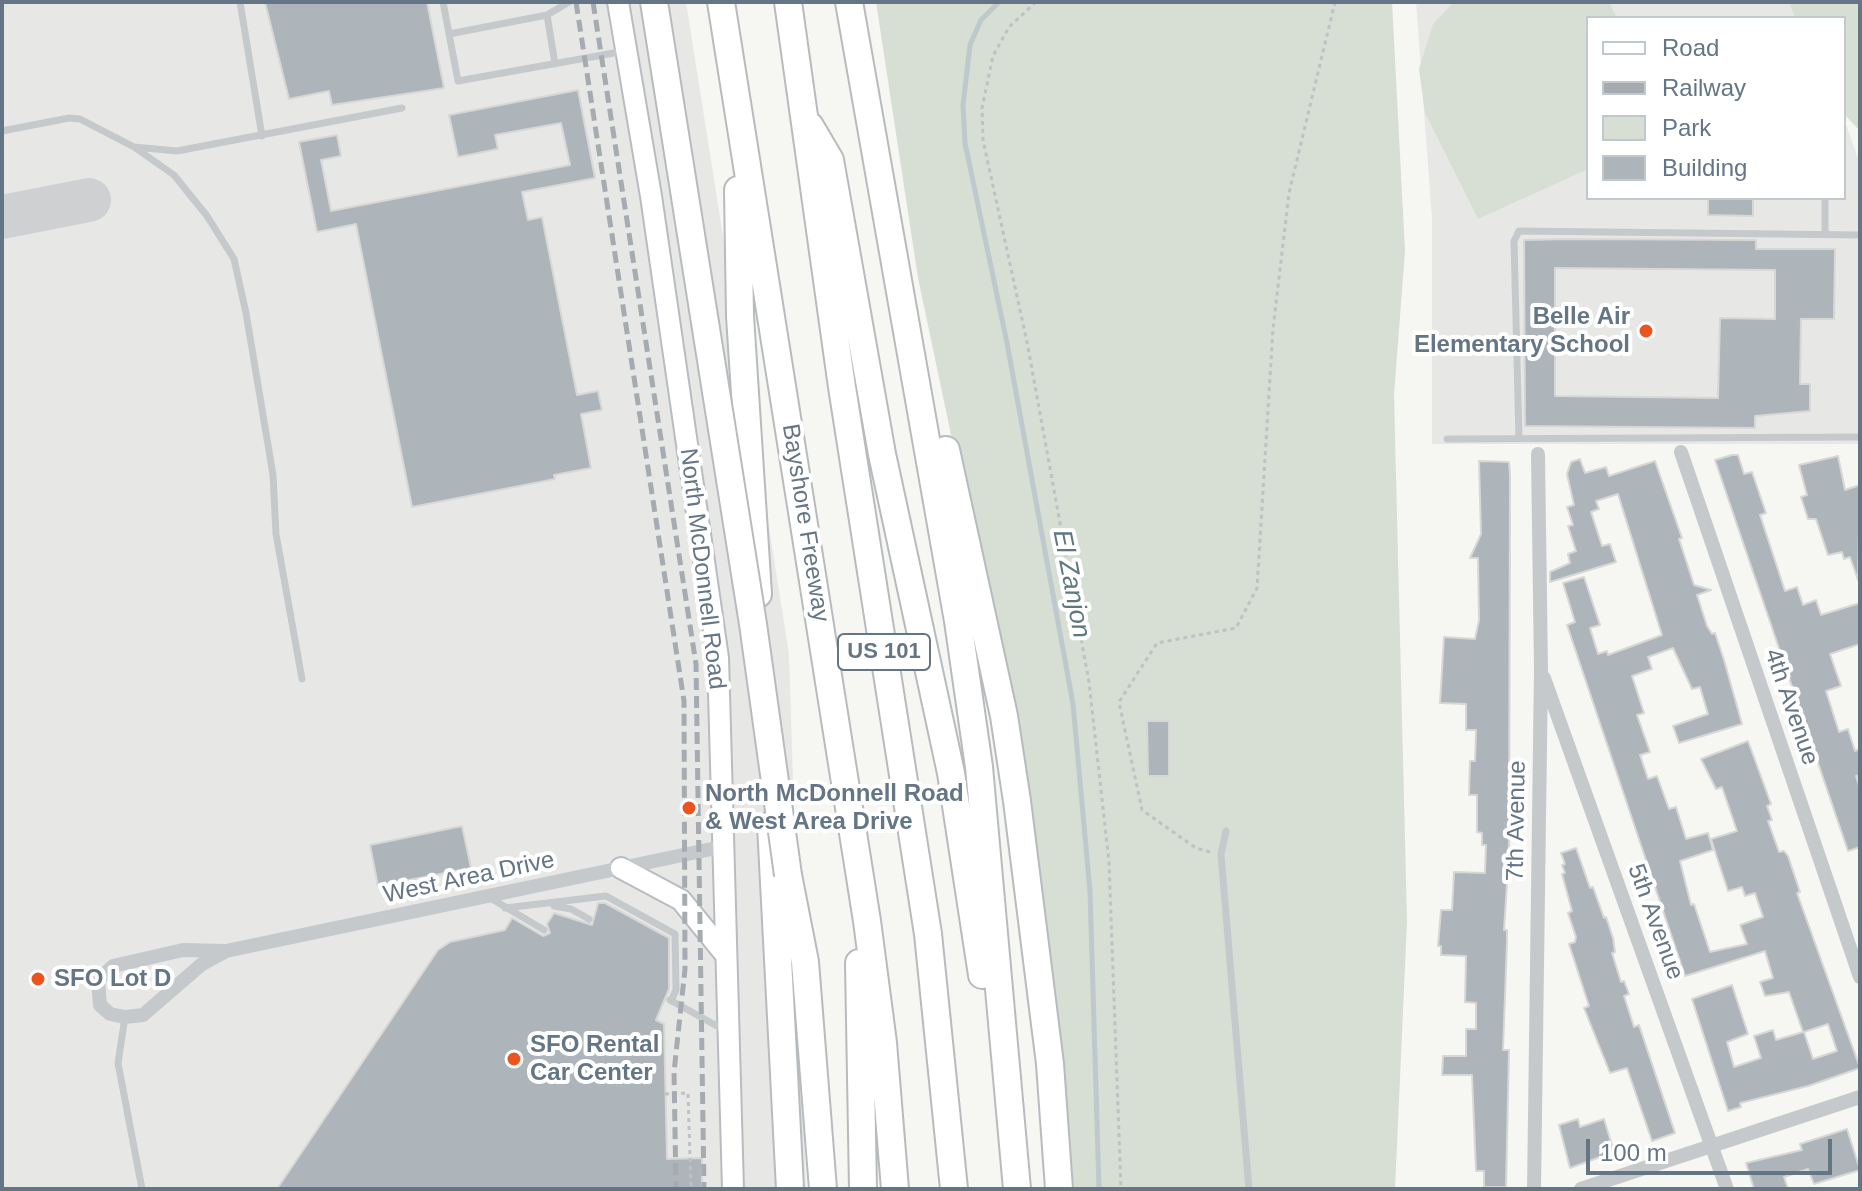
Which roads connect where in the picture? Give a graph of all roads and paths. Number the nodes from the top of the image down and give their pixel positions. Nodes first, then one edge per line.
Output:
1 (240, 2) edge
2 (443, 2) edge
3 (569, 2) edge
4 (618, 2) edge
5 (654, 2) edge
6 (721, 2) edge
7 (788, 2) edge
8 (849, 2) edge
9 (1036, 2) edge
10 (1335, 2) edge
11 (547, 15) junction
12 (449, 34) junction
13 (626, 51) junction
14 (555, 64) junction
15 (737, 98) junction
16 (402, 108) dead end
17 (804, 116) junction
18 (2, 131) edge
19 (262, 136) junction
20 (134, 147) junction
21 (885, 192) junction
22 (1825, 200) edge
23 (1825, 234) junction
24 (1860, 235) edge
25 (1860, 437) edge
26 (1519, 438) junction
27 (1447, 439) dead end
28 (1681, 452) dead end
29 (1538, 454) dead end
30 (1541, 670) junction
31 (302, 679) dead end
32 (1017, 801) junction
33 (1226, 831) dead end
34 (721, 847) junction
35 (1221, 854) junction
36 (857, 855) junction
37 (621, 868) junction
38 (788, 875) junction
39 (486, 895) junction
40 (548, 905) junction
41 (505, 908) junction
42 (589, 919) dead end
43 (544, 930) dead end
44 (226, 951) junction
45 (725, 954) junction
46 (1860, 977) edge
47 (125, 1017) junction
48 (728, 1032) junction
49 (665, 1094) dead end
50 (1860, 1097) edge
51 (1712, 1146) junction
52 (142, 1189) edge
53 (691, 1189) edge
54 (733, 1189) edge
55 (790, 1189) edge
56 (812, 1189) edge
57 (823, 1189) edge
58 (863, 1189) edge
59 (895, 1189) edge
60 (954, 1189) edge
61 (1000, 1189) edge
62 (1017, 1189) edge
63 (1042, 1189) edge
64 (1059, 1189) edge
65 (1121, 1189) edge
66 (1249, 1189) edge
67 (1534, 1189) edge
68 (1581, 1189) edge
69 (1727, 1189) edge

1 - 19 lane
2 - 12 lane
3 - 11 lane
4 - 13 street, North McDonnell Road
5 - 38 highway, bridge
6 - 15 highway, Bayshore Freeway / US 101
7 - 17 highway, US 101
8 - 21 highway
9 - 65 path
10 - 35 path
11 - 12 lane
11 - 14 lane
12 - 14 lane
13 - 14 lane
13 - 34 street, North McDonnell Road
15 - 36 highway, Bayshore Freeway / US 101
15 - 55 highway
16 - 19 lane
17 - 60 highway, US 101
17 - 61 highway
18 - 20 lane
19 - 20 lane
20 - 31 lane
21 - 32 highway
21 - 62 highway
22 - 23 lane
23 - 24 lane
23 - 26 lane
25 - 26 lane
26 - 27 lane
28 - 46 street, 4th Avenue
29 - 30 street, 7th Avenue
30 - 51 street, 5th Avenue
30 - 67 street, 7th Avenue
32 - 63 highway
32 - 64 highway
33 - 35 lane
34 - 37 street, West Area Drive
34 - 45 street, North McDonnell Road
35 - 66 lane
36 - 58 highway
36 - 59 highway, Bayshore Freeway / US 101
37 - 39 street, West Area Drive
37 - 45 street
38 - 56 highway
38 - 57 highway
39 - 41 lane
39 - 44 street, West Area Drive
40 - 41 lane
40 - 42 lane
40 - 48 lane
41 - 43 lane
44 - 47 street, West Area Drive
44 - 47 street, West Area Drive
45 - 48 street, North McDonnell Road
47 - 52 lane
48 - 54 street, North McDonnell Road
49 - 53 path
50 - 51 street
51 - 68 street
51 - 69 street, 5th Avenue

